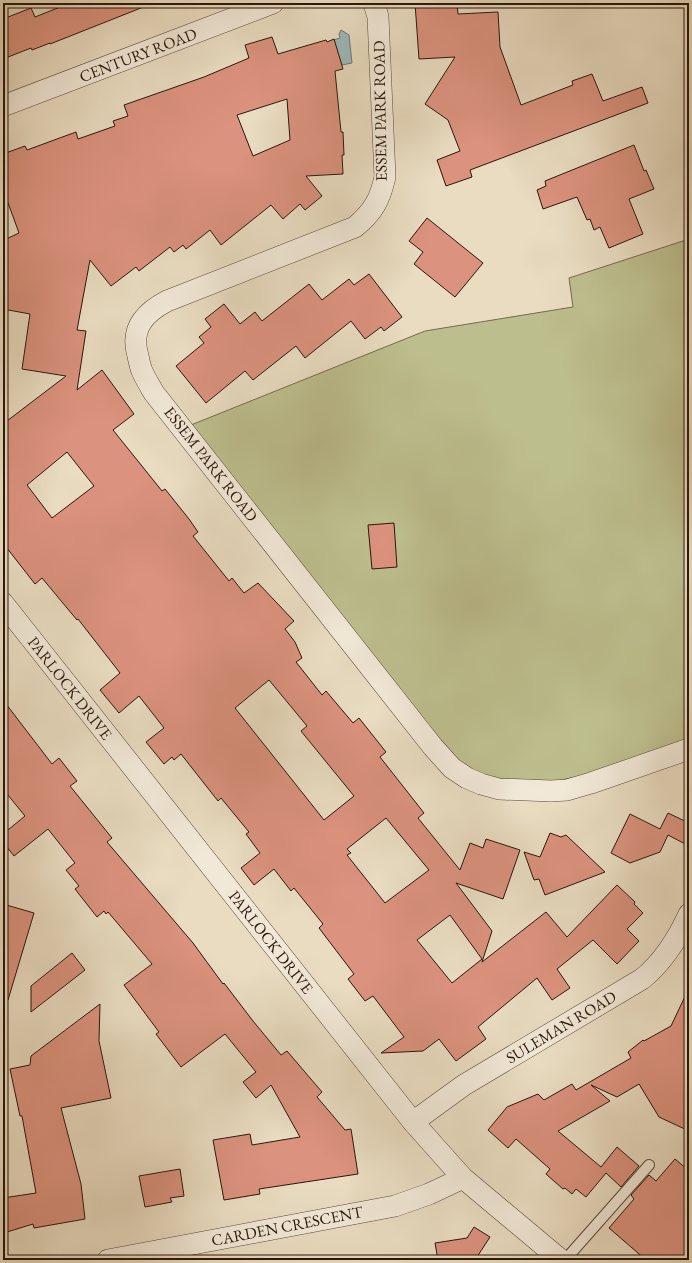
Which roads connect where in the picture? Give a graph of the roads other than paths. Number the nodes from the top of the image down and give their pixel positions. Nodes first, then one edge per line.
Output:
1 (273, 3) edge
2 (374, 3) edge
3 (3, 106) edge
4 (3, 604) edge
5 (689, 749) edge
6 (689, 914) edge
7 (413, 1122) junction
8 (649, 1165) dead end
9 (463, 1178) junction
10 (108, 1260) edge
11 (561, 1260) edge
12 (565, 1260) edge

1 - 3 street, CENTURY ROAD
2 - 5 street, ESSEM PARK ROAD
4 - 7 street, PARLOCK DRIVE
6 - 7 street, SULEMAN ROAD
7 - 9 street, PARLOCK DRIVE
8 - 12 lane
9 - 10 street, CARDEN CRESCENT
9 - 11 street, PARLOCK DRIVE

